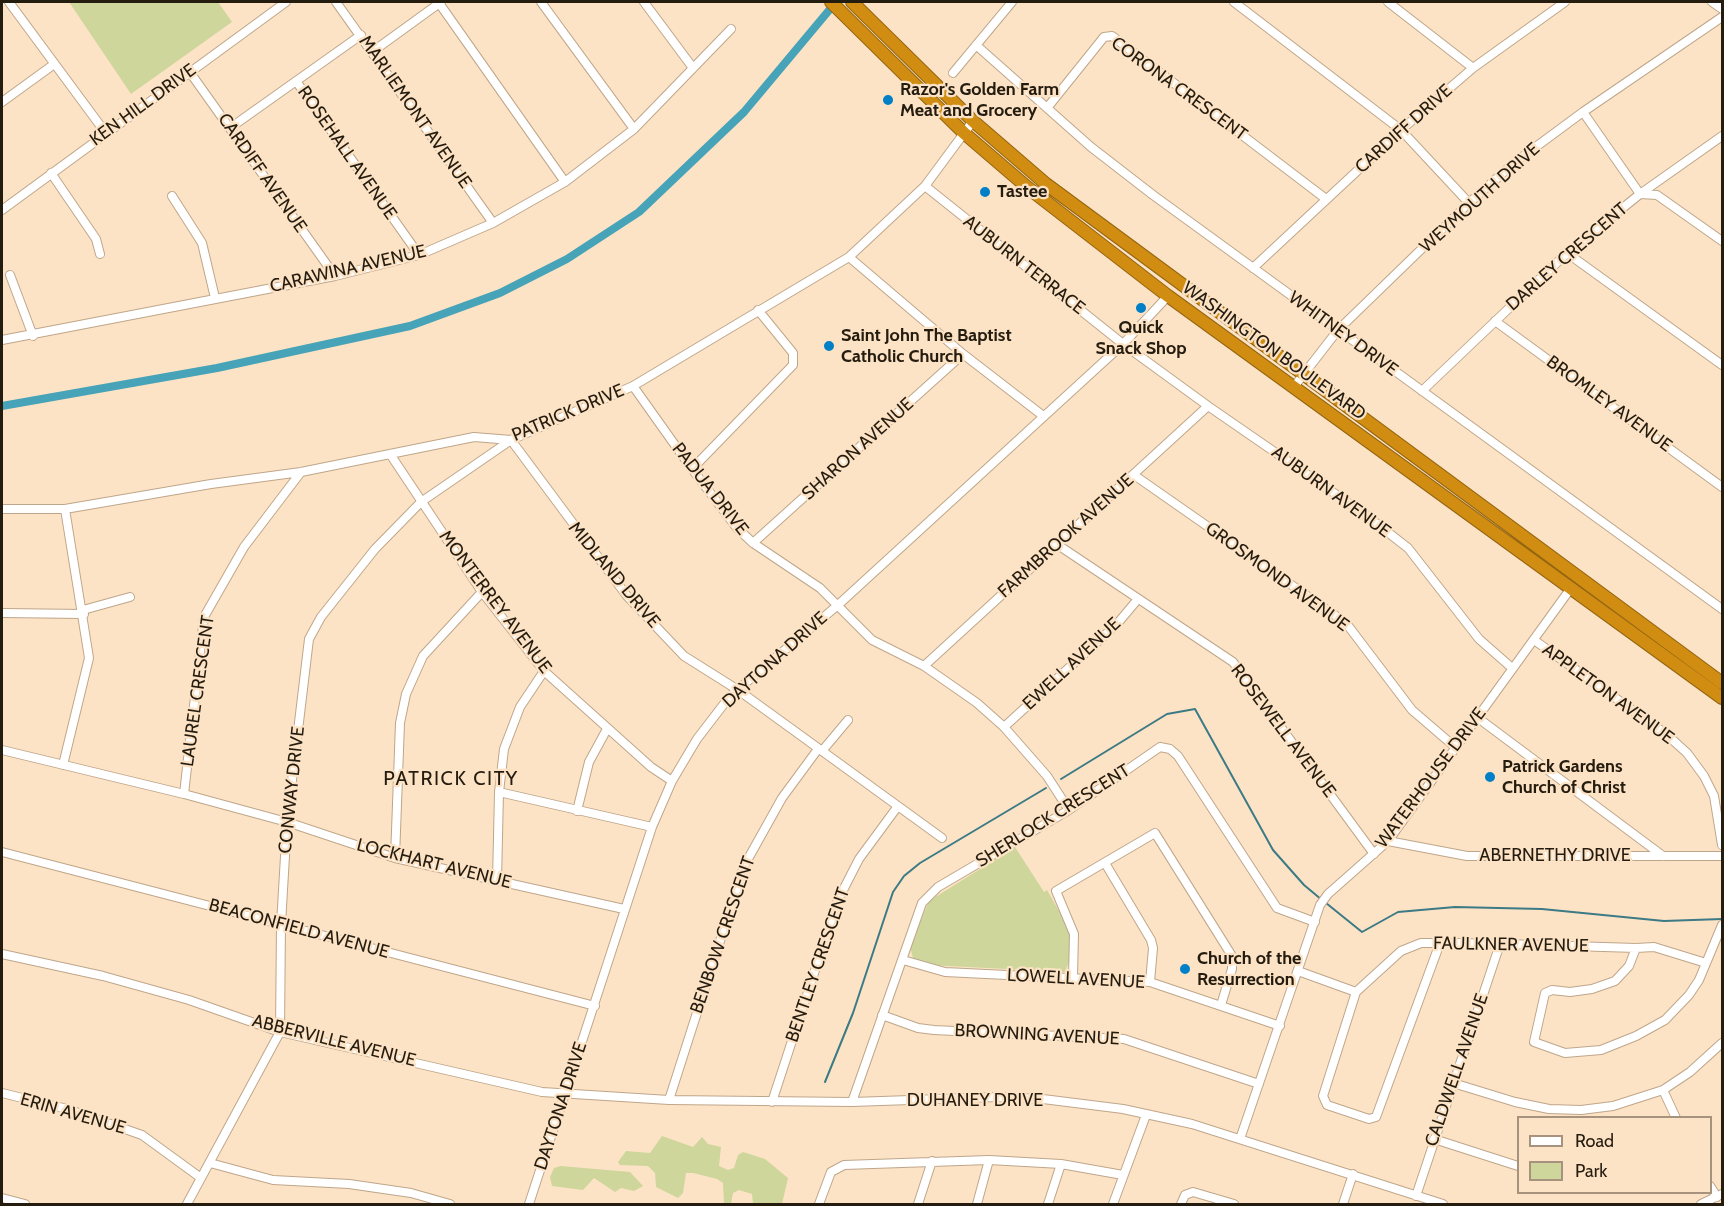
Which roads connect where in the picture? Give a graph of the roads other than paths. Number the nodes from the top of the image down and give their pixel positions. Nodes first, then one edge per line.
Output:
1 (9, 2) edge
2 (286, 2) edge
3 (336, 2) edge
4 (440, 2) edge
5 (541, 2) edge
6 (644, 2) edge
7 (831, 2) edge
8 (1012, 2) edge
9 (1234, 2) edge
10 (1388, 2) edge
11 (1712, 2) edge
12 (1558, 3) edge
13 (854, 4) edge
14 (1722, 9) edge
15 (1722, 17) edge
16 (731, 29) dead end
17 (361, 35) junction
18 (976, 45) junction
19 (372, 52) junction
20 (53, 65) junction
21 (693, 68) junction
22 (1473, 68) junction
23 (189, 71) junction
24 (953, 73) dead end
25 (296, 81) junction
26 (2, 102) edge
27 (1047, 108) junction
28 (1583, 111) junction
29 (973, 121) junction
30 (230, 128) junction
31 (634, 129) junction
32 (1401, 130) junction
33 (105, 132) junction
34 (964, 132) junction
35 (1722, 136) edge
36 (51, 173) junction
37 (565, 182) junction
38 (925, 186) junction
39 (1640, 194) junction
40 (172, 196) dead end
41 (1326, 199) junction
42 (1469, 203) junction
43 (2, 210) edge
44 (493, 224) junction
45 (1722, 241) edge
46 (1567, 253) junction
47 (100, 254) dead end
48 (419, 255) junction
49 (849, 257) junction
50 (1253, 268) junction
51 (10, 275) dead end
52 (335, 276) junction
53 (1168, 296) junction
54 (215, 298) junction
55 (758, 310) junction
56 (1495, 321) junction
57 (1338, 330) junction
58 (33, 336) junction
59 (2, 340) edge
60 (1124, 344) junction
61 (963, 354) junction
62 (1722, 365) edge
63 (1304, 375) junction
64 (633, 386) junction
65 (1293, 388) junction
66 (1422, 391) junction
67 (1208, 406) junction
68 (1042, 415) junction
69 (511, 440) junction
70 (390, 454) junction
71 (692, 469) junction
72 (301, 472) junction
73 (1134, 475) junction
74 (1722, 488) edge
75 (421, 502) junction
76 (2, 509) edge
77 (65, 509) junction
78 (753, 543) junction
79 (1058, 545) junction
80 (1571, 588) junction
81 (482, 592) junction
82 (130, 597) dead end
83 (1138, 599) junction
84 (838, 605) junction
85 (1722, 609) edge
86 (84, 612) junction
87 (2, 613) edge
88 (1534, 640) junction
89 (924, 666) junction
90 (1512, 668) junction
91 (544, 671) junction
92 (1722, 683) edge
93 (738, 690) junction
94 (1722, 698) edge
95 (1478, 718) junction
96 (848, 720) dead end
97 (1004, 727) junction
98 (607, 729) junction
99 (1455, 747) junction
100 (2, 750) edge
101 (820, 750) junction
102 (63, 765) junction
103 (672, 781) junction
104 (499, 792) junction
105 (184, 794) junction
106 (898, 806) junction
107 (1069, 810) junction
108 (577, 811) junction
109 (287, 822) junction
110 (652, 827) junction
111 (942, 838) dead end
112 (1388, 841) junction
113 (1722, 845) edge
114 (2, 852) edge
115 (1374, 854) junction
116 (1663, 856) junction
117 (1722, 857) edge
118 (395, 858) junction
119 (1105, 862) junction
120 (497, 881) junction
121 (624, 909) junction
122 (1315, 922) junction
123 (281, 924) junction
124 (1722, 925) edge
125 (1440, 943) junction
126 (1500, 944) junction
127 (1636, 948) junction
128 (2, 954) edge
129 (903, 960) junction
130 (1706, 963) junction
131 (1298, 971) junction
132 (1073, 976) junction
133 (1150, 982) junction
134 (1356, 992) junction
135 (1221, 1005) junction
136 (595, 1006) junction
137 (882, 1015) junction
138 (1280, 1026) junction
139 (280, 1032) junction
140 (1722, 1043) edge
141 (1453, 1083) junction
142 (1259, 1084) junction
143 (1663, 1090) junction
144 (2, 1093) edge
145 (564, 1094) junction
146 (669, 1100) junction
147 (772, 1102) junction
148 (852, 1102) junction
149 (1146, 1115) junction
150 (1675, 1116) edge
151 (1240, 1139) junction
152 (1434, 1139) junction
153 (989, 1160) junction
154 (932, 1161) junction
155 (210, 1163) junction
156 (1061, 1164) junction
157 (1517, 1166) edge
158 (1123, 1174) junction
159 (1353, 1174) junction
160 (201, 1178) junction
161 (1720, 1195) edge
162 (1416, 1196) junction
163 (2, 1198) edge
164 (25, 1204) edge
165 (187, 1204) edge
166 (450, 1204) edge
167 (529, 1204) edge
168 (819, 1204) edge
169 (918, 1204) edge
170 (977, 1204) edge
171 (1048, 1204) edge
172 (1113, 1204) edge
173 (1181, 1204) edge
174 (1234, 1204) edge
175 (1343, 1204) edge
176 (1443, 1204) edge
177 (1701, 1204) edge

1 - 20 street
2 - 23 street, KEN HILL DRIVE
3 - 17 street, MARLIEMONT AVENUE
4 - 19 street
4 - 37 street
5 - 31 street
6 - 21 street
7 - 34 highway, WASHINGTON BOULEVARD
8 - 18 street
9 - 32 street
10 - 22 street
11 - 14 street
12 - 22 street, CARDIFF DRIVE
13 - 29 highway, WASHINGTON BOULEVARD
15 - 28 street, WEYMOUTH DRIVE
16 - 21 street, CARAWINA AVENUE
17 - 19 street, MARLIEMONT AVENUE
17 - 25 street
18 - 24 street
18 - 27 street, WHITNEY DRIVE
19 - 44 street, MARLIEMONT AVENUE
20 - 26 street
20 - 33 street
21 - 31 street, CARAWINA AVENUE
22 - 32 street, CARDIFF DRIVE
23 - 30 street, CARDIFF AVENUE
23 - 33 street, KEN HILL DRIVE
25 - 30 street
25 - 48 street, ROSEHALL AVENUE
27 - 41 street, CORONA CRESCENT
27 - 50 street, WHITNEY DRIVE
28 - 39 street
28 - 42 street, WEYMOUTH DRIVE
29 - 34 street, PATRICK DRIVE
29 - 63 highway, WASHINGTON BOULEVARD
30 - 52 street, CARDIFF AVENUE
31 - 37 street, CARAWINA AVENUE
32 - 41 street, CARDIFF DRIVE
32 - 42 street
33 - 36 street, KEN HILL DRIVE
34 - 38 street, PATRICK DRIVE
34 - 53 highway, WASHINGTON BOULEVARD
35 - 39 street, DARLEY CRESCENT
36 - 43 street, KEN HILL DRIVE
36 - 47 street
37 - 44 street, CARAWINA AVENUE
38 - 49 street, PATRICK DRIVE
38 - 60 street, AUBURN TERRACE
39 - 45 street
39 - 46 street, DARLEY CRESCENT
40 - 54 street
41 - 50 street, CARDIFF DRIVE
42 - 57 street, WEYMOUTH DRIVE
44 - 48 street, CARAWINA AVENUE
46 - 56 street, DARLEY CRESCENT
46 - 62 street
48 - 52 street, CARAWINA AVENUE
49 - 55 street, PATRICK DRIVE
49 - 61 street
50 - 57 street, WHITNEY DRIVE
51 - 58 street
52 - 54 street, CARAWINA AVENUE
53 - 60 street, DAYTONA DRIVE
53 - 65 highway, WASHINGTON BOULEVARD
54 - 58 street, CARAWINA AVENUE
55 - 64 street, PATRICK DRIVE
55 - 71 street
56 - 66 street, DARLEY CRESCENT
56 - 74 street, BROMLEY AVENUE
57 - 63 street, WEYMOUTH DRIVE
57 - 66 street, WHITNEY DRIVE
58 - 59 street, CARAWINA AVENUE
60 - 67 street, AUBURN AVENUE
60 - 68 street, DAYTONA DRIVE
61 - 68 street
61 - 78 street, SHARON AVENUE
63 - 65 street, WEYMOUTH DRIVE
63 - 92 highway, WASHINGTON BOULEVARD
64 - 69 street, PATRICK DRIVE
64 - 71 street, PADUA DRIVE
65 - 80 highway, WASHINGTON BOULEVARD
66 - 85 street, WHITNEY DRIVE
67 - 73 street, FARMBROOK AVENUE
67 - 90 street, AUBURN AVENUE
68 - 84 street, DAYTONA DRIVE
69 - 70 street, PATRICK DRIVE
69 - 75 street, CONWAY DRIVE
69 - 93 street, MIDLAND DRIVE
70 - 72 street, PATRICK DRIVE
70 - 75 street, MONTERREY AVENUE
71 - 78 street, PADUA DRIVE
72 - 77 street, PATRICK DRIVE
72 - 105 street, LAUREL CRESCENT
73 - 79 street, FARMBROOK AVENUE
73 - 99 street, GROSMOND AVENUE
75 - 81 street, MONTERREY AVENUE
75 - 109 street, CONWAY DRIVE
76 - 77 street, PATRICK DRIVE
77 - 86 street
78 - 84 street, PADUA DRIVE
79 - 83 street, ROSEWELL AVENUE
79 - 89 street, FARMBROOK AVENUE
80 - 88 street, WATERHOUSE DRIVE
80 - 94 highway, WASHINGTON BOULEVARD
81 - 91 street, MONTERREY AVENUE
81 - 118 street
82 - 86 street
83 - 97 street, EWELL AVENUE
83 - 115 street, ROSEWELL AVENUE
84 - 89 street, PADUA DRIVE
84 - 93 street, DAYTONA DRIVE
86 - 87 street
86 - 102 street
88 - 90 street, WATERHOUSE DRIVE
88 - 113 street, APPLETON AVENUE
89 - 97 street, PADUA DRIVE
90 - 95 street, WATERHOUSE DRIVE
91 - 98 street, MONTERREY AVENUE
91 - 104 street
93 - 101 street, MIDLAND DRIVE
93 - 103 street, DAYTONA DRIVE
95 - 99 street, WATERHOUSE DRIVE
95 - 116 street
96 - 101 street, BENBOW CRESCENT
97 - 107 street, PADUA DRIVE
98 - 103 street, MONTERREY AVENUE
98 - 108 street
99 - 112 street, WATERHOUSE DRIVE
100 - 102 street, LOCKHART AVENUE
101 - 106 street, MIDLAND DRIVE
101 - 146 street, BENBOW CRESCENT
102 - 105 street, LOCKHART AVENUE
103 - 110 street, DAYTONA DRIVE
104 - 108 street
104 - 120 street
105 - 109 street, LOCKHART AVENUE
106 - 111 street, MIDLAND DRIVE
106 - 147 street, BENTLEY CRESCENT
107 - 122 street, SHERLOCK CRESCENT
107 - 129 street, SHERLOCK CRESCENT
108 - 110 street
109 - 118 street, LOCKHART AVENUE
109 - 123 street, CONWAY DRIVE
110 - 121 street, DAYTONA DRIVE
112 - 115 street, WATERHOUSE DRIVE
112 - 116 street, ABERNETHY DRIVE
114 - 123 street, BEACONFIELD AVENUE
115 - 122 street, WATERHOUSE DRIVE
116 - 117 street, ABERNETHY DRIVE
118 - 120 street, LOCKHART AVENUE
119 - 132 street
119 - 133 street
119 - 135 street
120 - 121 street, LOCKHART AVENUE
121 - 136 street, DAYTONA DRIVE
122 - 131 street, WATERHOUSE DRIVE
123 - 136 street, BEACONFIELD AVENUE
123 - 139 street, CONWAY DRIVE
124 - 130 street
125 - 126 street, FAULKNER AVENUE
125 - 134 street, FAULKNER AVENUE
125 - 134 street
126 - 127 street, FAULKNER AVENUE
126 - 141 street, CALDWELL AVENUE
127 - 130 street, FAULKNER AVENUE
127 - 130 street
128 - 139 street, ABBERVILLE AVENUE
129 - 132 street, LOWELL AVENUE
129 - 137 street, SHERLOCK CRESCENT
131 - 134 street
131 - 138 street, WATERHOUSE DRIVE
132 - 133 street, LOWELL AVENUE
133 - 135 street, LOWELL AVENUE
135 - 138 street, LOWELL AVENUE
136 - 145 street, DAYTONA DRIVE
137 - 142 street, BROWNING AVENUE
137 - 148 street, SHERLOCK CRESCENT
138 - 142 street, WATERHOUSE DRIVE
139 - 145 street, ABBERVILLE AVENUE
139 - 155 street, CONWAY DRIVE
140 - 143 street
141 - 143 street
141 - 152 street, CALDWELL AVENUE
142 - 151 street, WATERHOUSE DRIVE
143 - 150 street
144 - 160 street, ERIN AVENUE
145 - 146 street, DUHANEY DRIVE
145 - 167 street, DAYTONA DRIVE
146 - 147 street, DUHANEY DRIVE
147 - 148 street, DUHANEY DRIVE
148 - 149 street, DUHANEY DRIVE
149 - 151 street, DUHANEY DRIVE
149 - 158 street
151 - 159 street, DUHANEY DRIVE
152 - 157 street
152 - 162 street, CALDWELL AVENUE
153 - 154 street
153 - 156 street
153 - 170 street
154 - 168 street
154 - 169 street
155 - 160 street, CONWAY DRIVE
155 - 166 street
156 - 158 street
156 - 171 street
158 - 172 street
159 - 162 street, DUHANEY DRIVE
159 - 175 street
160 - 165 street, CONWAY DRIVE
161 - 177 street
162 - 176 street, DUHANEY DRIVE
163 - 164 street
173 - 174 street

